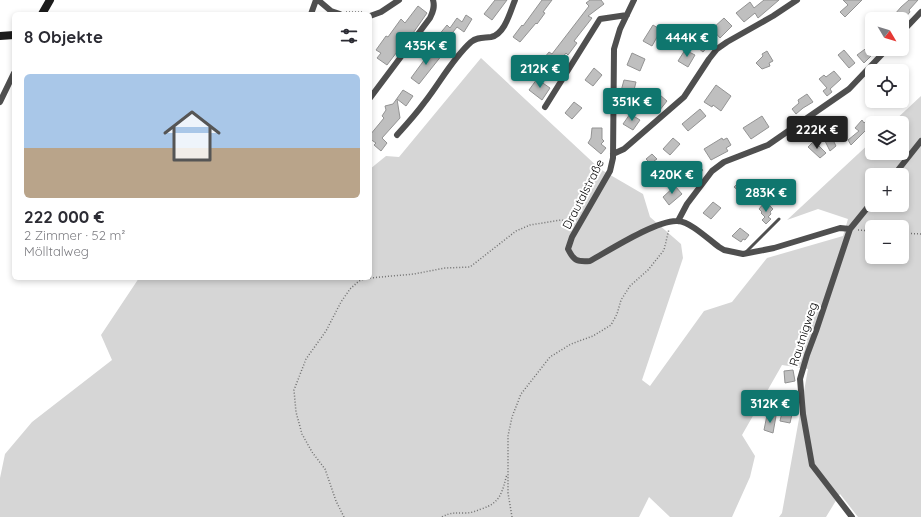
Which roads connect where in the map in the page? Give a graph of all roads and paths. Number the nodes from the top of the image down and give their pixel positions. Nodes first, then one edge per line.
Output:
1 (50, 0) edge
2 (317, 0) edge
3 (399, 0) edge
4 (433, 0) edge
5 (515, 0) edge
6 (634, 0) edge
7 (797, 0) edge
8 (43, 12) edge
9 (312, 12) edge
10 (340, 12) edge
11 (921, 12) edge
12 (372, 14) edge
13 (626, 15) junction
14 (909, 25) edge
15 (12, 35) edge
16 (0, 36) edge
17 (880, 56) edge
18 (12, 77) edge
19 (372, 95) edge
20 (0, 102) edge
21 (545, 107) dead end
22 (397, 136) dead end
23 (921, 141) edge
24 (613, 154) junction
25 (900, 168) edge
26 (865, 211) edge
27 (779, 219) dead end
28 (678, 220) junction
29 (670, 221) junction
30 (578, 227) junction
31 (850, 230) junction
32 (865, 231) edge
33 (909, 233) edge
34 (921, 234) edge
35 (743, 254) junction
36 (372, 278) edge
37 (362, 280) edge
38 (508, 471) junction
39 (344, 517) edge
40 (442, 517) edge
41 (512, 517) edge
42 (852, 517) edge

1 - 8 street
2 - 9 street
2 - 10 street
3 - 12 street
4 - 19 street
5 - 22 street
6 - 13 street, Drautalstraße
7 - 24 street
11 - 14 street
13 - 21 street
13 - 24 street, Drautalstraße
15 - 16 street
17 - 28 street
18 - 20 street
23 - 25 street
24 - 30 street, Drautalstraße
26 - 31 street, Rautnigweg
27 - 35 lane
28 - 29 street, Drautalstraße
28 - 35 street
29 - 30 street, Drautalstraße
29 - 38 path
30 - 36 path
31 - 32 path
31 - 35 street
31 - 42 street, Rautnigweg
33 - 34 path
37 - 39 path
38 - 40 path
38 - 41 path

